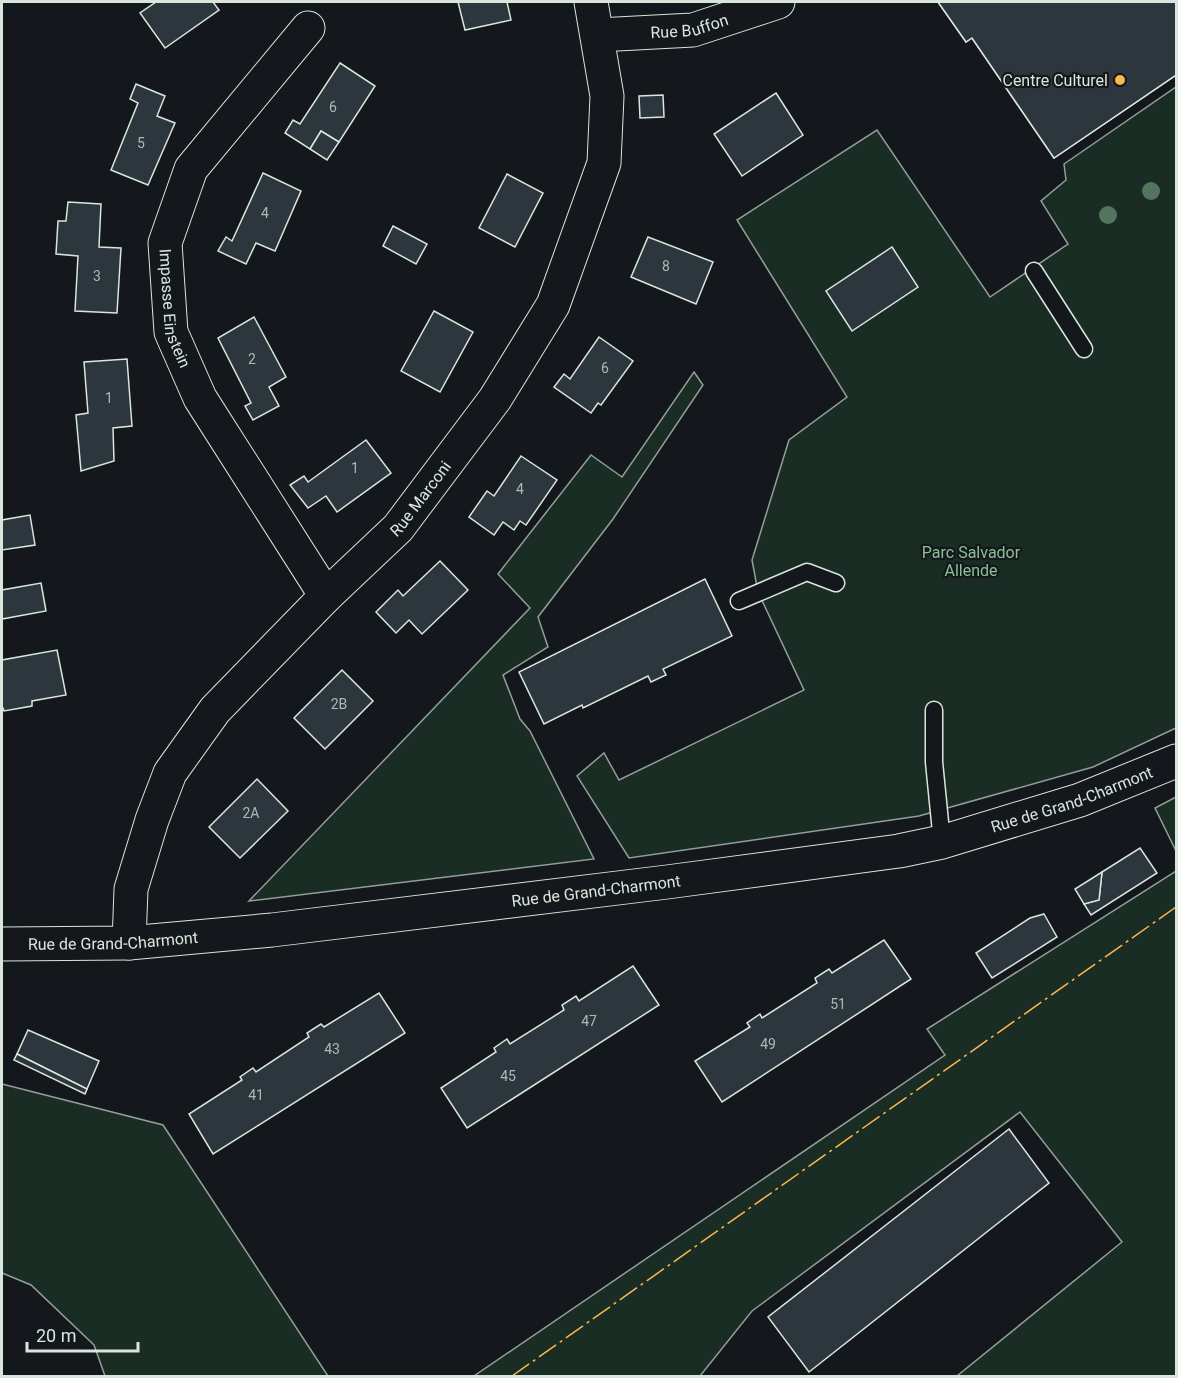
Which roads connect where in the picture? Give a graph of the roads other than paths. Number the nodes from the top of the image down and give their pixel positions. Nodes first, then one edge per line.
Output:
1 (591, 2) edge
2 (778, 2) edge
3 (308, 28) dead end
4 (597, 35) junction
5 (1034, 271) dead end
6 (1083, 349) dead end
7 (836, 583) dead end
8 (326, 596) junction
9 (739, 601) dead end
10 (934, 710) dead end
11 (1176, 761) edge
12 (942, 842) junction
13 (129, 943) junction
14 (2, 944) edge

1 - 4 street, Rue Marconi
2 - 4 street, Rue Buffon
3 - 8 street, Impasse Einstein
4 - 8 street, Rue Marconi
5 - 6 lane
7 - 9 lane
8 - 13 street, Rue Marconi
10 - 12 lane
11 - 12 street, Rue de Grand-Charmont
12 - 13 street, Rue de Grand-Charmont
13 - 14 street, Rue de Grand-Charmont

